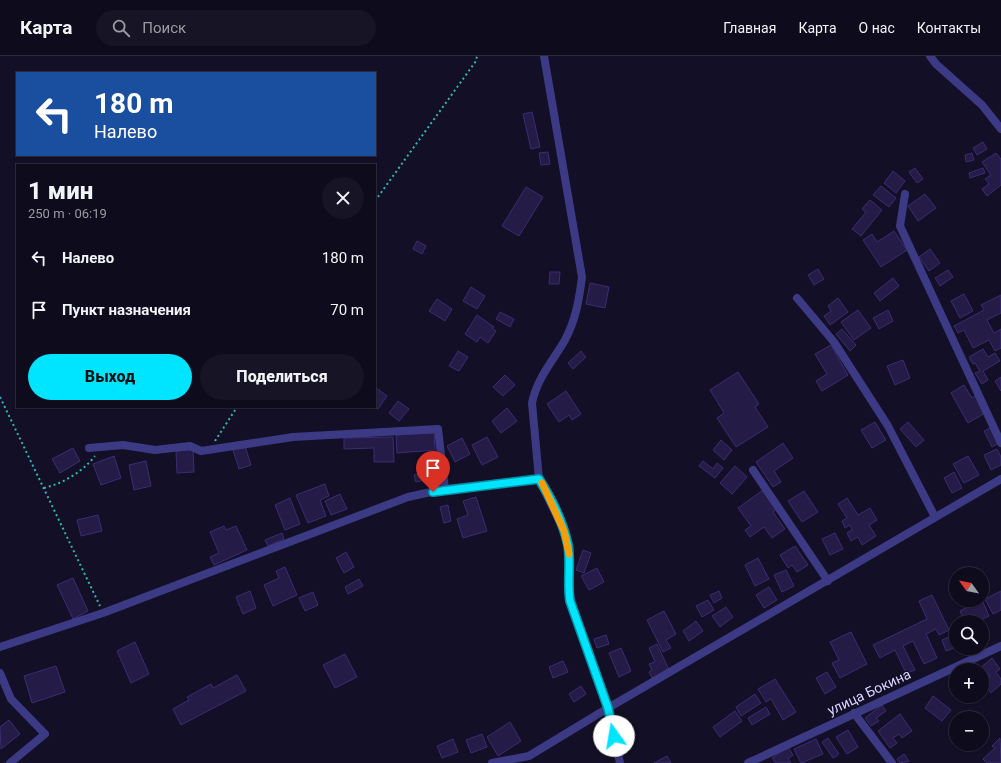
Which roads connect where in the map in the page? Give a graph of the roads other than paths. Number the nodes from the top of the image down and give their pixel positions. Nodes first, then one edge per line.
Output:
1 (544, 56) edge
2 (930, 56) edge
3 (1001, 129) edge
4 (905, 194) dead end
5 (797, 298) dead end
6 (1001, 443) edge
7 (89, 448) dead end
8 (753, 470) dead end
9 (539, 479) junction
10 (1001, 479) edge
11 (445, 489) junction
12 (935, 517) junction
13 (828, 581) junction
14 (1001, 646) edge
15 (0, 647) edge
16 (0, 673) edge
17 (608, 708) junction
18 (854, 713) junction
19 (10, 763) edge
20 (492, 763) edge
21 (620, 763) edge
22 (748, 763) edge
23 (892, 763) edge

1 - 9 street
2 - 3 street
4 - 6 street
5 - 12 street
7 - 11 street
8 - 13 street
9 - 11 street
9 - 17 street
10 - 12 street
11 - 15 street
12 - 13 street
13 - 17 street
14 - 18 street, улица Бокина
16 - 19 street
17 - 20 street
17 - 21 street
18 - 22 street, улица Бокина
18 - 23 street

